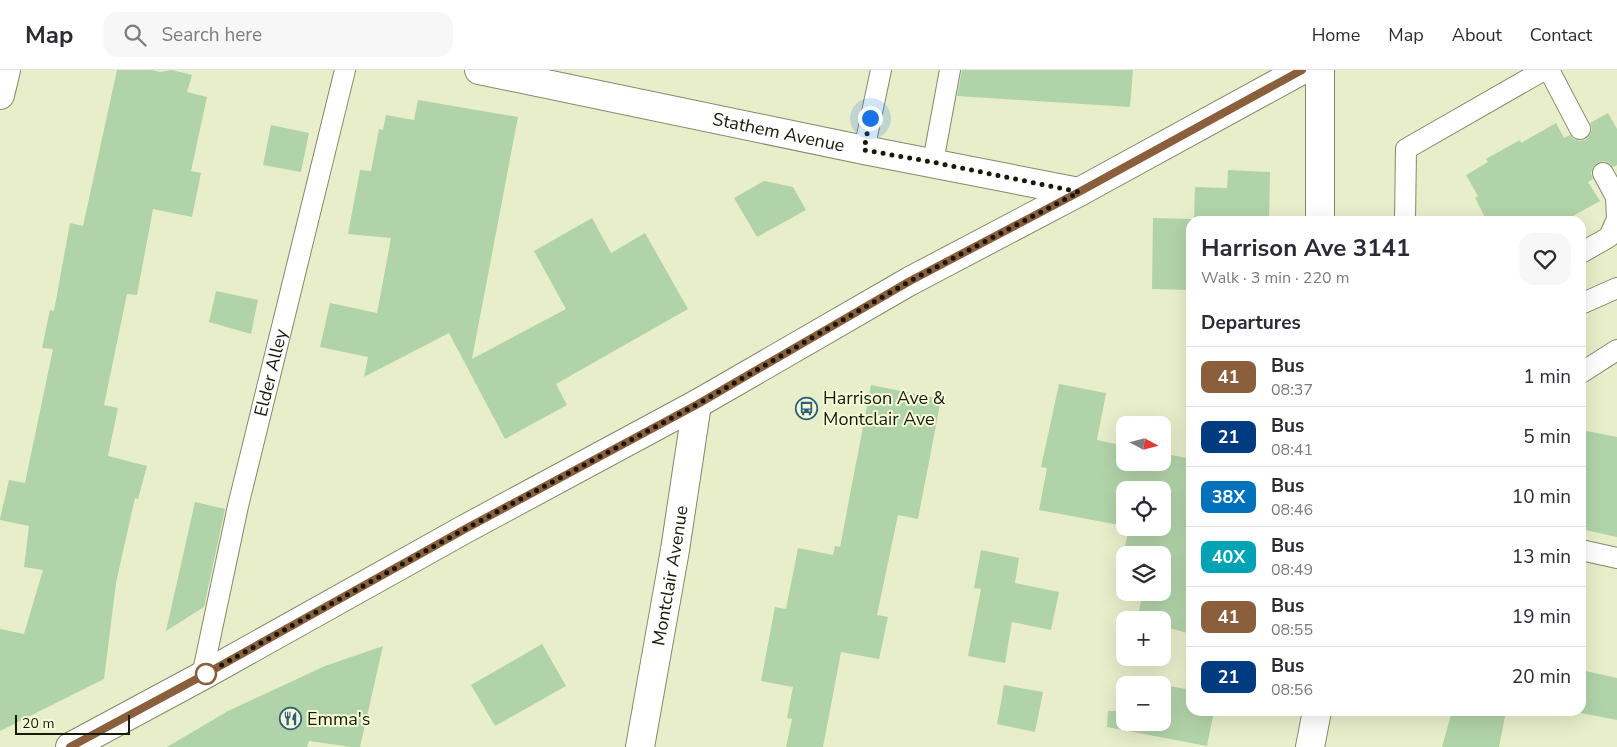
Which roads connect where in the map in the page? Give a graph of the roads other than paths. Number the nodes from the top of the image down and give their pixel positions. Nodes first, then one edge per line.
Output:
1 (6, 70) edge
2 (345, 70) edge
3 (478, 70) edge
4 (880, 70) edge
5 (950, 70) edge
6 (1302, 70) edge
7 (1320, 70) edge
8 (1544, 70) edge
9 (1549, 70) edge
10 (0, 96) edge
11 (1580, 129) dead end
12 (864, 150) junction
13 (932, 162) junction
14 (1603, 173) dead end
15 (1079, 192) junction
16 (1320, 216) edge
17 (1405, 216) edge
18 (1586, 250) edge
19 (1617, 288) edge
20 (1586, 302) edge
21 (1617, 350) edge
22 (1586, 369) edge
23 (698, 404) junction
24 (1586, 551) edge
25 (1617, 558) edge
26 (202, 676) junction
27 (1316, 716) edge
28 (70, 747) edge
29 (640, 747) edge
30 (1310, 747) edge

1 - 10 main road
2 - 26 lane, Elder Alley
3 - 12 main road, Stathem Avenue
4 - 12 lane
5 - 13 lane
6 - 15 main road
7 - 16 main road
8 - 17 lane
9 - 11 lane
12 - 13 main road, Stathem Avenue
13 - 15 main road, Stathem Avenue
14 - 18 lane
15 - 23 main road
19 - 20 lane
21 - 22 lane
23 - 26 main road
23 - 29 main road, Montclair Avenue
24 - 25 lane
26 - 28 main road
27 - 30 main road

